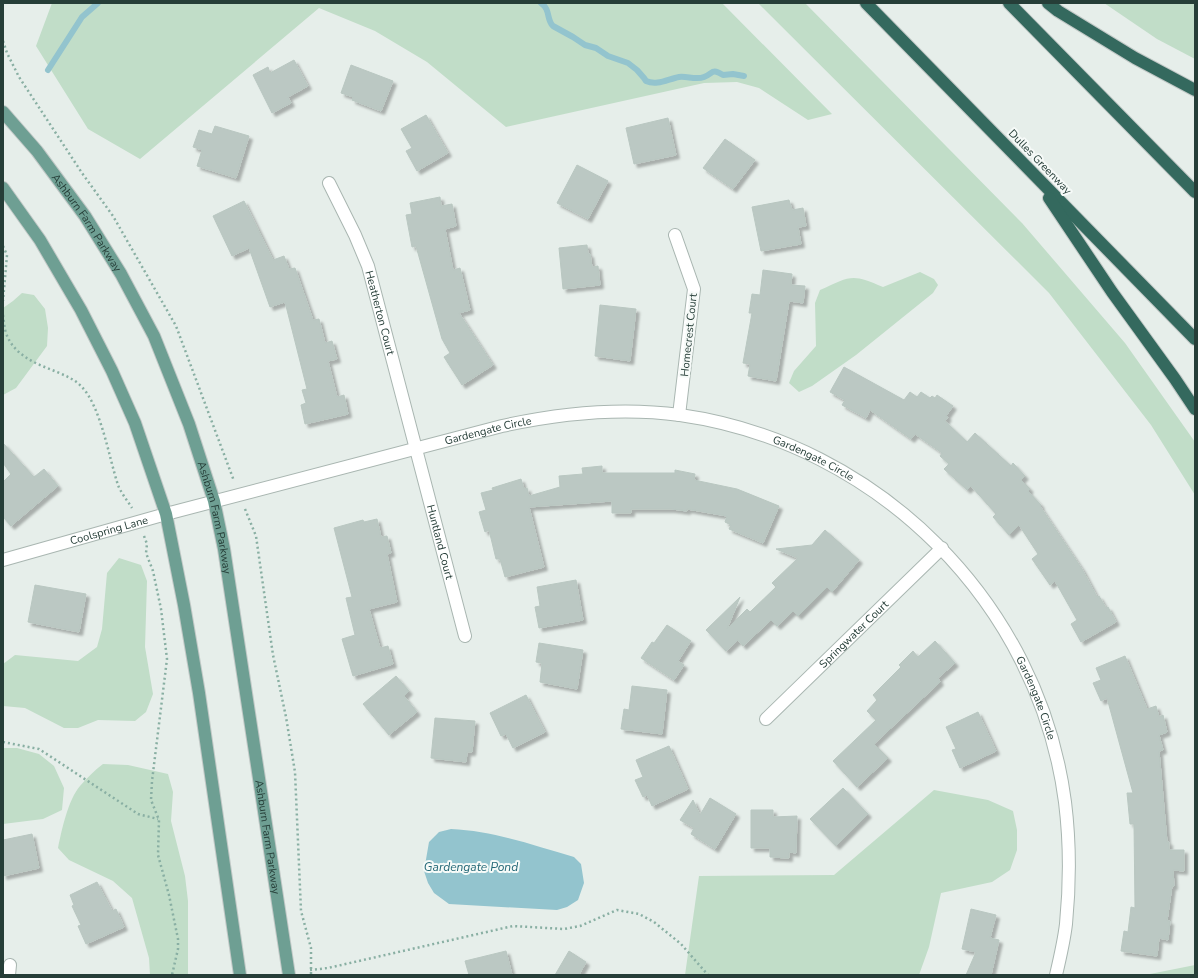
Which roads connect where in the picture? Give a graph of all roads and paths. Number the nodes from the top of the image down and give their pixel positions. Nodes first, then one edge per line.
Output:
1 (866, 3) edge
2 (1009, 3) edge
3 (1048, 3) edge
4 (1195, 90) edge
5 (3, 112) edge
6 (1033, 173) junction
7 (329, 183) dead end
8 (3, 188) edge
9 (1195, 192) edge
10 (675, 235) dead end
11 (3, 246) edge
12 (3, 301) edge
13 (3, 315) edge
14 (1195, 339) edge
15 (1195, 409) edge
16 (680, 415) junction
17 (416, 448) junction
18 (214, 501) junction
19 (166, 514) junction
20 (139, 521) junction
21 (942, 548) junction
22 (3, 560) edge
23 (465, 636) dead end
24 (766, 719) dead end
25 (3, 742) edge
26 (158, 820) junction
27 (310, 970) dead end
28 (172, 975) edge
29 (240, 975) edge
30 (289, 975) edge
31 (708, 975) edge
32 (1056, 975) edge

1 - 6 highway, Dulles Greenway
2 - 9 highway
3 - 4 highway
5 - 18 main road, Ashburn Farm Parkway
6 - 14 highway, Dulles Greenway
6 - 15 highway
7 - 17 street, Heatherton Court
8 - 19 main road
10 - 16 street, Homecrest Court
11 - 12 path
13 - 20 path
16 - 17 street, Gardengate Circle
16 - 21 street, Gardengate Circle
17 - 18 street, Gardengate Circle
17 - 23 street, Huntland Court
18 - 19 street, Coolspring Lane
18 - 30 main road, Ashburn Farm Parkway
19 - 20 street, Coolspring Lane
19 - 29 main road
20 - 22 street, Coolspring Lane
20 - 26 path
21 - 24 street, Springwater Court
21 - 32 street, Gardengate Circle
25 - 26 path
26 - 28 path
27 - 31 path

